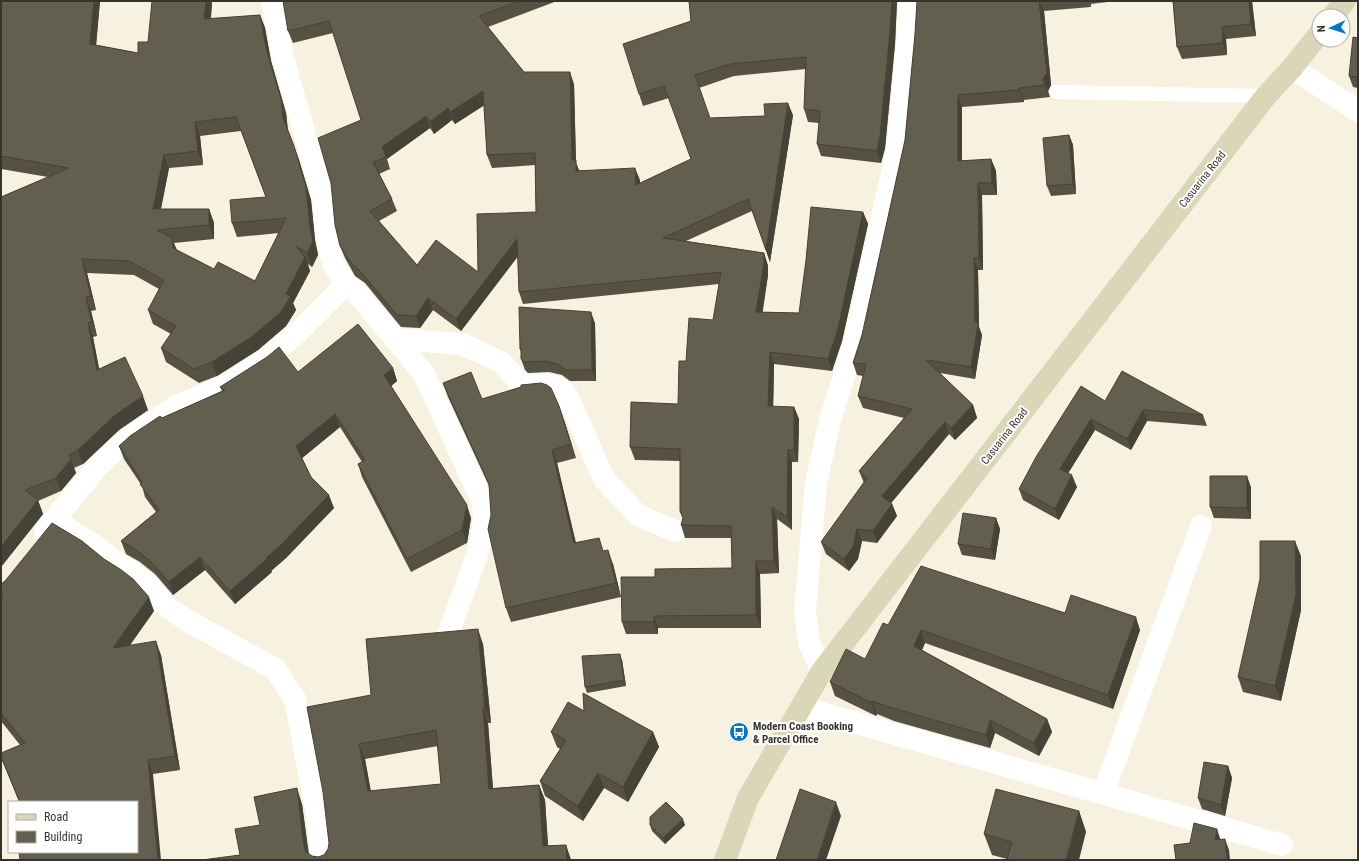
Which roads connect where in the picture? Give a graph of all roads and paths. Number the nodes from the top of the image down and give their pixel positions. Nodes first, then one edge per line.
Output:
1 (272, 1) edge
2 (909, 1) edge
3 (1311, 44) edge
4 (1292, 68) junction
5 (1056, 92) dead end
6 (1266, 96) junction
7 (1358, 111) edge
8 (346, 284) junction
9 (394, 339) junction
10 (54, 520) junction
11 (1201, 526) dead end
12 (675, 531) dead end
13 (34, 546) edge
14 (448, 634) edge
15 (822, 672) junction
16 (801, 707) junction
17 (1103, 794) junction
18 (1282, 845) dead end
19 (322, 860) edge
20 (725, 860) edge

1 - 8 street
2 - 15 street
3 - 4 street, Casuarina Road
4 - 6 street, Casuarina Road
4 - 7 street
5 - 6 lane
6 - 15 street, Casuarina Road
8 - 9 street
8 - 10 street
9 - 12 street
9 - 14 street
10 - 13 street
10 - 19 street
11 - 17 street
15 - 16 street, Casuarina Road
16 - 17 street
16 - 20 street, Casuarina Road
17 - 18 street

